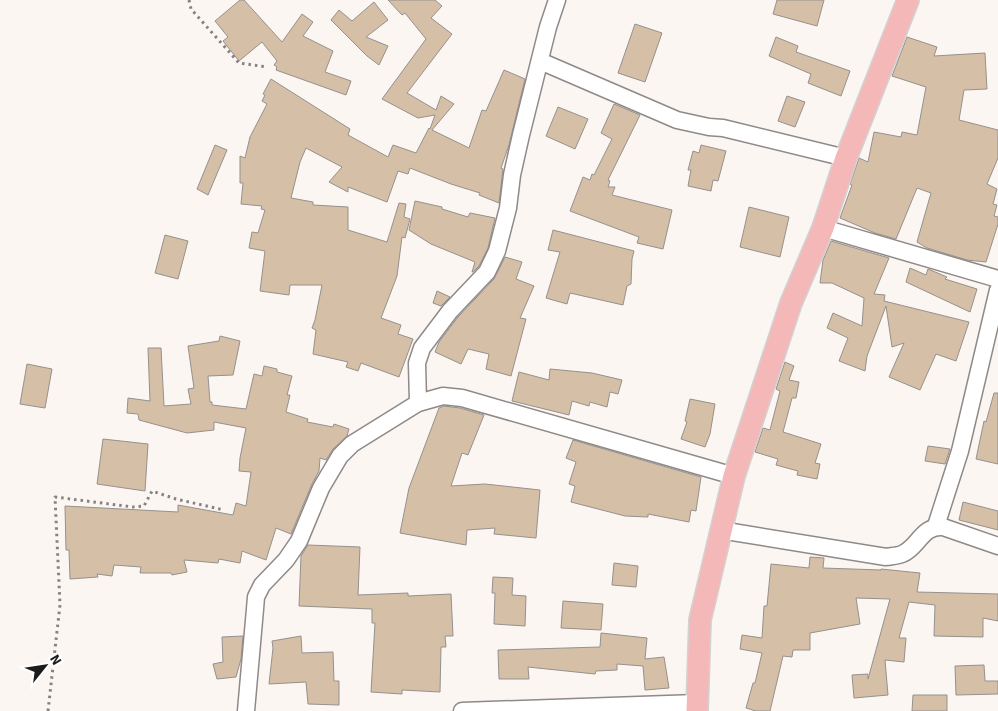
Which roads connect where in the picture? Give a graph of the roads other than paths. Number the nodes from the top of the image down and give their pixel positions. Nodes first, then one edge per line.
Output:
1 (557, 0) edge
2 (908, 0) edge
3 (540, 61) junction
4 (846, 158) junction
5 (823, 228) junction
6 (998, 278) edge
7 (998, 290) edge
8 (418, 403) junction
9 (734, 476) junction
10 (936, 526) junction
11 (720, 530) junction
12 (998, 546) edge
13 (697, 707) edge
14 (246, 711) edge
15 (462, 711) edge

1 - 3 street
2 - 4 main road
3 - 4 street
3 - 8 street
4 - 5 main road
5 - 6 street
5 - 9 main road
7 - 10 street
8 - 9 street
8 - 14 street
9 - 11 main road
10 - 11 street
10 - 12 street
11 - 13 main road
13 - 15 street

